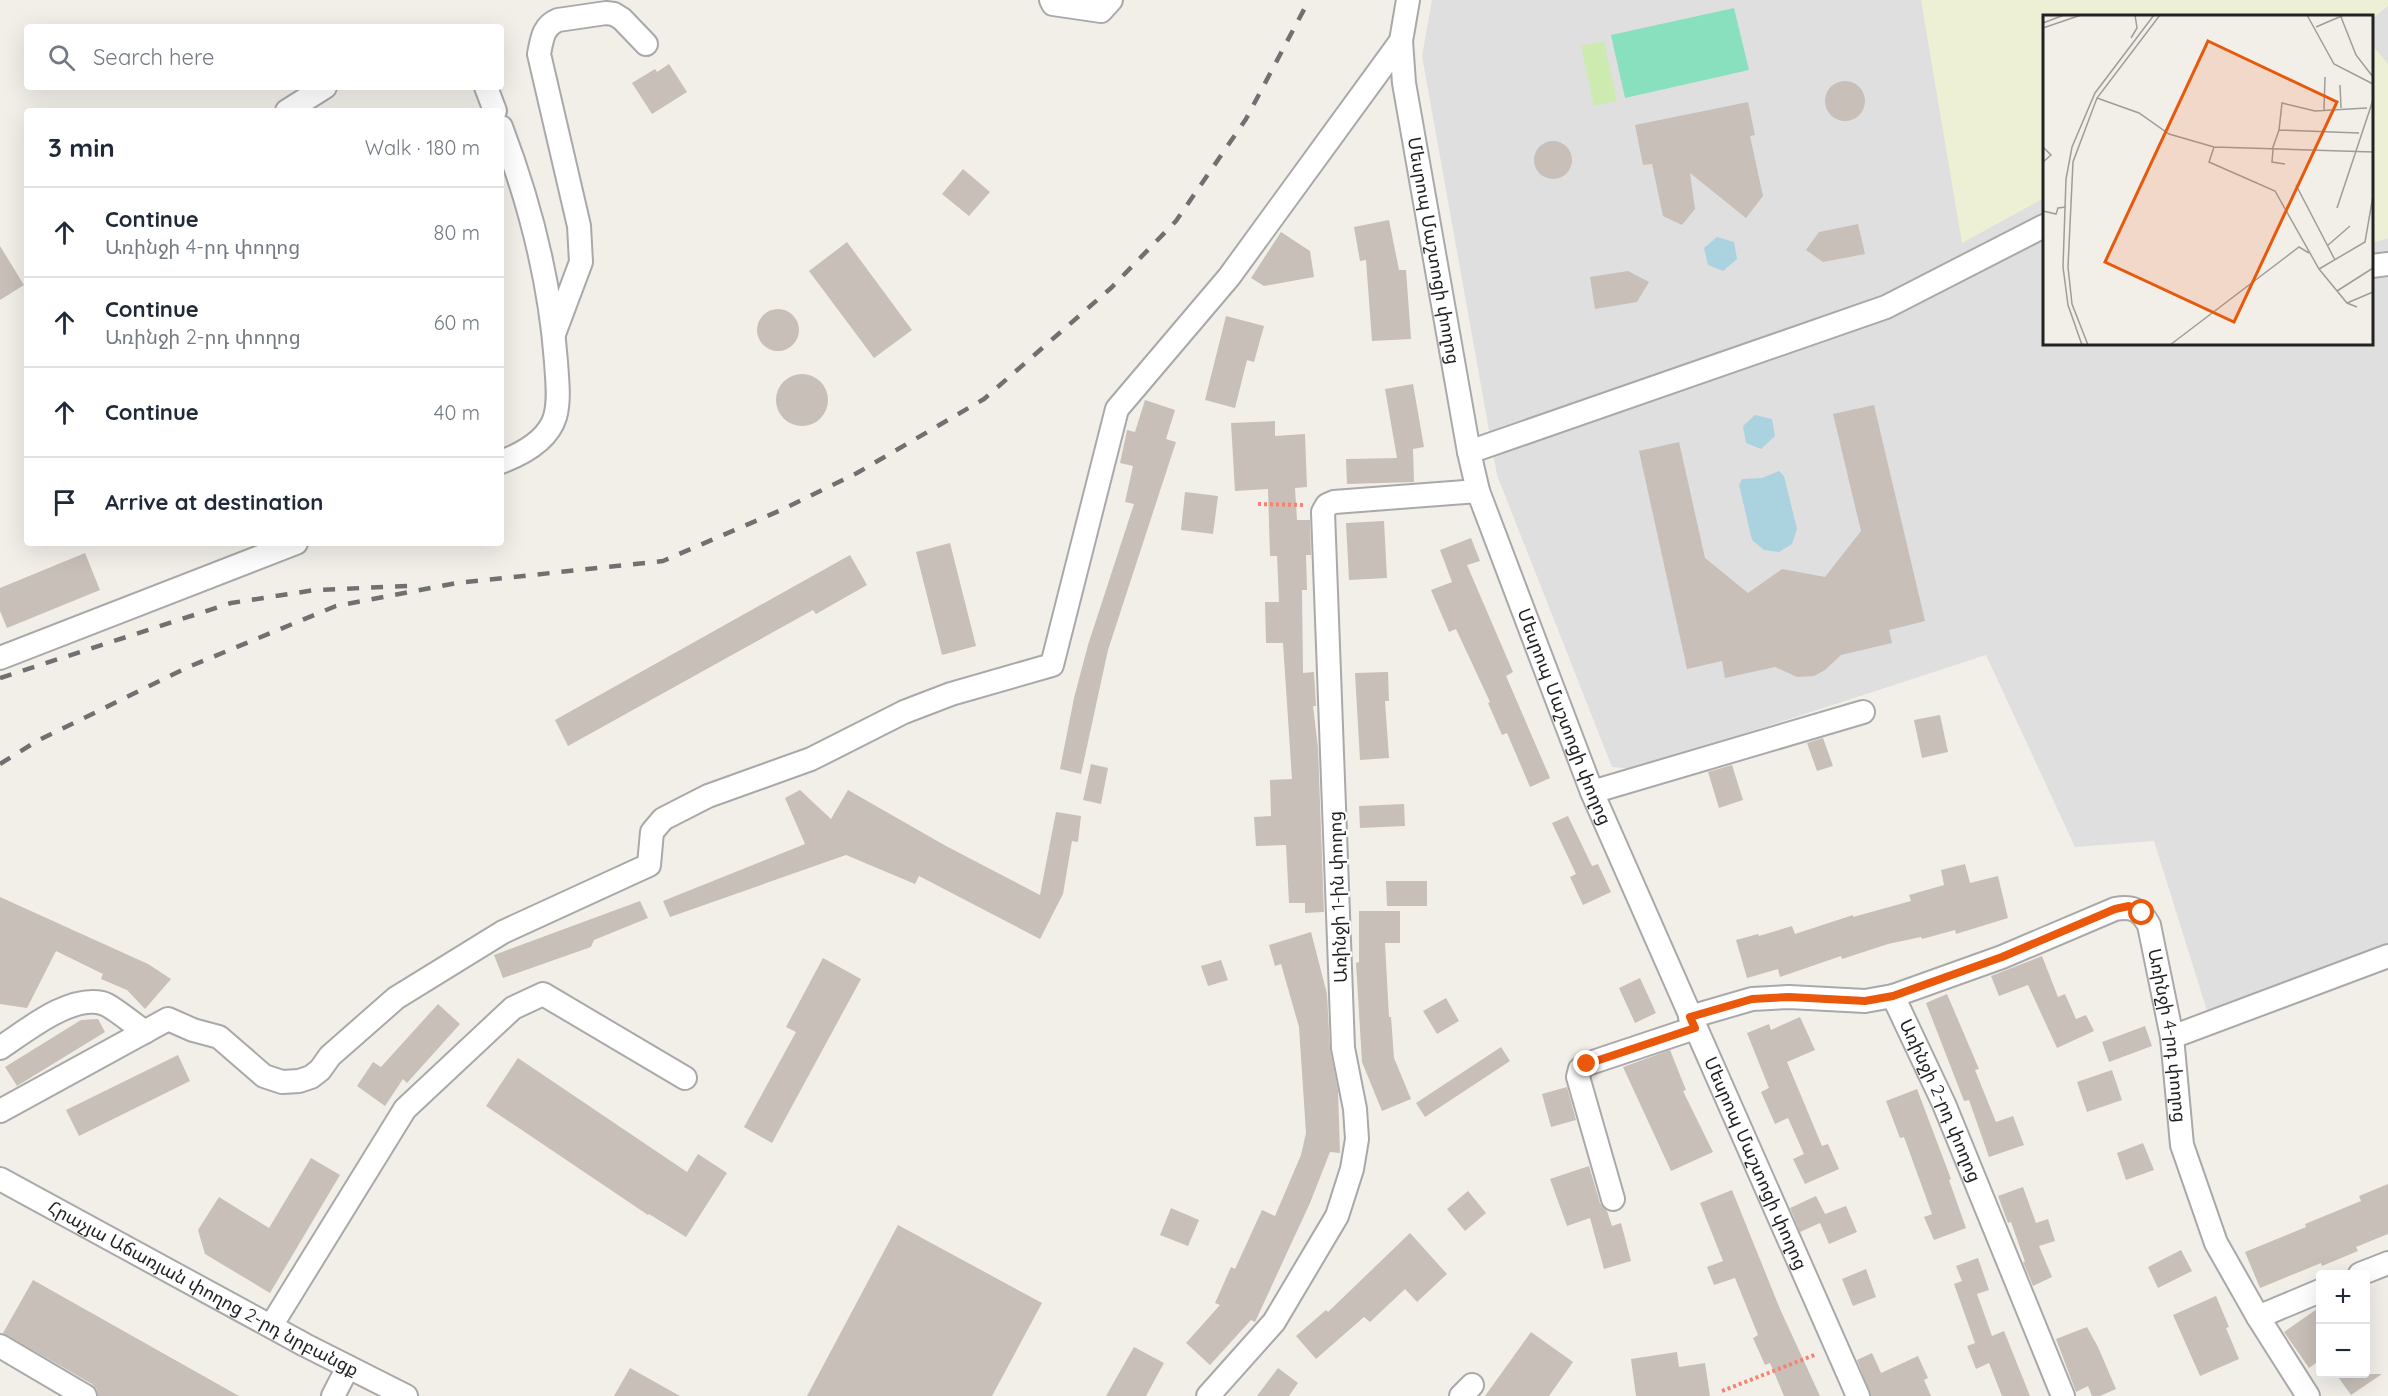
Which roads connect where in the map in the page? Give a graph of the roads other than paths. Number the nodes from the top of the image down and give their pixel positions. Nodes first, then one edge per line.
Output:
1 (1051, 0) edge
2 (1111, 0) edge
3 (1408, 0) edge
4 (1401, 41) junction
5 (646, 44) dead end
6 (320, 90) edge
7 (487, 90) edge
8 (292, 108) edge
9 (494, 108) edge
10 (504, 135) edge
11 (2043, 227) edge
12 (2388, 264) edge
13 (2373, 266) edge
14 (554, 334) junction
15 (1469, 452) junction
16 (504, 461) edge
17 (1478, 490) junction
18 (288, 546) edge
19 (0, 658) edge
20 (1863, 712) dead end
21 (1592, 792) junction
22 (2388, 956) edge
23 (1893, 996) junction
24 (1693, 1023) junction
25 (145, 1032) junction
26 (2172, 1037) junction
27 (0, 1048) edge
28 (685, 1078) dead end
29 (0, 1111) edge
30 (0, 1179) edge
31 (1613, 1199) dead end
32 (2388, 1263) edge
33 (2370, 1271) edge
34 (2316, 1293) edge
35 (2258, 1317) junction
36 (271, 1326) junction
37 (0, 1346) edge
38 (348, 1367) junction
39 (81, 1395) edge
40 (333, 1396) edge
41 (406, 1396) edge
42 (1208, 1396) edge
43 (1858, 1396) edge
44 (2063, 1396) edge
45 (2308, 1396) edge

1 - 2 street
3 - 4 street, Մեսրոպ Մաշտոցի փողոց
4 - 15 street, Մեսրոպ Մաշտոցի փողոց
4 - 25 street
5 - 14 street
6 - 8 street
7 - 9 street
10 - 14 street
11 - 15 street
12 - 13 street
14 - 16 street
15 - 17 street, Մեսրոպ Մաշտոցի փողոց
17 - 21 street, Մեսրոպ Մաշտոցի փողոց
17 - 42 street, Առինջի 1-ին փողոց
18 - 19 street
20 - 21 street
21 - 24 street, Մեսրոպ Մաշտոցի փողոց
22 - 26 street
23 - 24 street, Առինջի 2-րդ փողոց
23 - 26 street, Առինջի 4-րդ փողոց
23 - 44 street, Առինջի 2-րդ փողոց
24 - 31 street, Առինջի 2-րդ փողոց
24 - 43 street, Մեսրոպ Մաշտոցի փողոց
25 - 27 street
25 - 29 street
26 - 35 street, Առինջի 4-րդ փողոց
28 - 36 street
30 - 36 street, Հրաչյա Աճառյան փողոց 2-րդ նրբանցք
32 - 33 street
34 - 35 street
35 - 45 street, Առինջի 4-րդ փողոց
36 - 38 street, Հրաչյա Աճառյան փողոց 2-րդ նրբանցք
37 - 39 street
38 - 40 street
38 - 41 street, Հրաչյա Աճառյան փողոց 2-րդ նրբանցք

